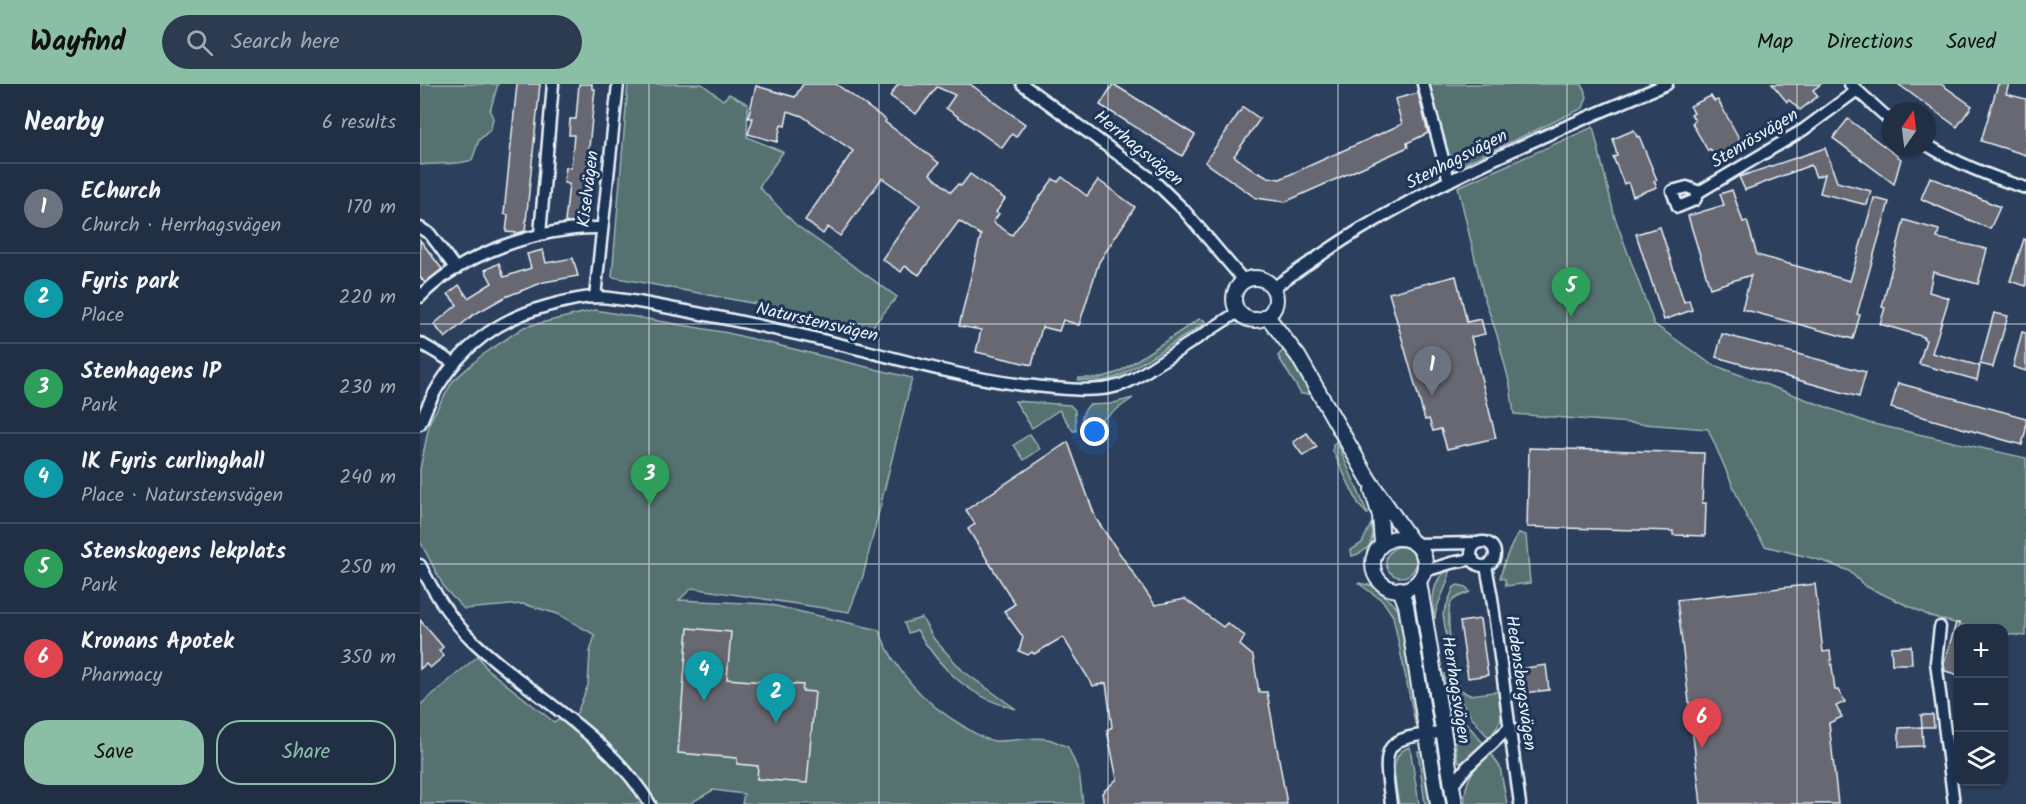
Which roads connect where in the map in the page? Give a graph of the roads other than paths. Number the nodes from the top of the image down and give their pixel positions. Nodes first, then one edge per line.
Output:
1 (554, 84) edge
2 (618, 84) edge
3 (1022, 84) edge
4 (1423, 84) edge
5 (1667, 84) edge
6 (1853, 87) edge
7 (1882, 113) edge
8 (1936, 150) edge
9 (1449, 181) junction
10 (2026, 188) edge
11 (1699, 192) dead end
12 (420, 228) edge
13 (601, 228) junction
14 (540, 234) junction
15 (456, 268) junction
16 (1244, 281) junction
17 (1274, 288) junction
18 (420, 297) edge
19 (595, 297) junction
20 (1238, 312) junction
21 (1268, 316) junction
22 (420, 343) edge
23 (453, 363) junction
24 (420, 424) edge
25 (1369, 480) junction
26 (1414, 542) junction
27 (1382, 543) junction
28 (1477, 543) junction
29 (1473, 559) junction
30 (420, 565) edge
31 (1486, 566) junction
32 (1422, 576) junction
33 (1400, 589) junction
34 (1940, 627) dead end
35 (1509, 728) junction
36 (1443, 733) junction
37 (1427, 734) junction
38 (1452, 786) junction
39 (650, 804) edge
40 (1390, 804) edge
41 (1438, 804) edge
42 (1455, 804) edge
43 (1520, 804) edge
44 (1954, 804) edge

1 - 14 street
2 - 13 street, Kiselvägen
3 - 16 street, Herrhagsvägen
4 - 9 street
5 - 9 street, Stenhagsvägen
6 - 7 street, Stenrösvägen
6 - 11 street, Stenrösvägen
8 - 10 street
9 - 17 street, Stenhagsvägen
12 - 15 street
13 - 14 street
13 - 19 street, Kiselvägen
14 - 15 street
15 - 18 street
16 - 17 street
16 - 20 street
17 - 21 street
19 - 20 street, Naturstensvägen
19 - 23 street, Naturstensvägen
20 - 21 street
21 - 25 street
22 - 23 street
23 - 24 street, Naturstensvägen
25 - 26 street
25 - 27 street
26 - 27 street
26 - 28 street
26 - 32 street
27 - 33 street
28 - 29 street
28 - 31 street, Hedensbergsvägen
29 - 31 street
29 - 32 street
30 - 39 street
31 - 35 street, Hedensbergsvägen
32 - 33 street
32 - 36 street, Herrhagsvägen
33 - 37 street, Herrhagsvägen
34 - 44 street
35 - 38 street
35 - 43 street, Hedensbergsvägen
36 - 37 street
36 - 38 street, Herrhagsvägen
37 - 40 street
37 - 41 street, Herrhagsvägen
38 - 42 street, Herrhagsvägen

